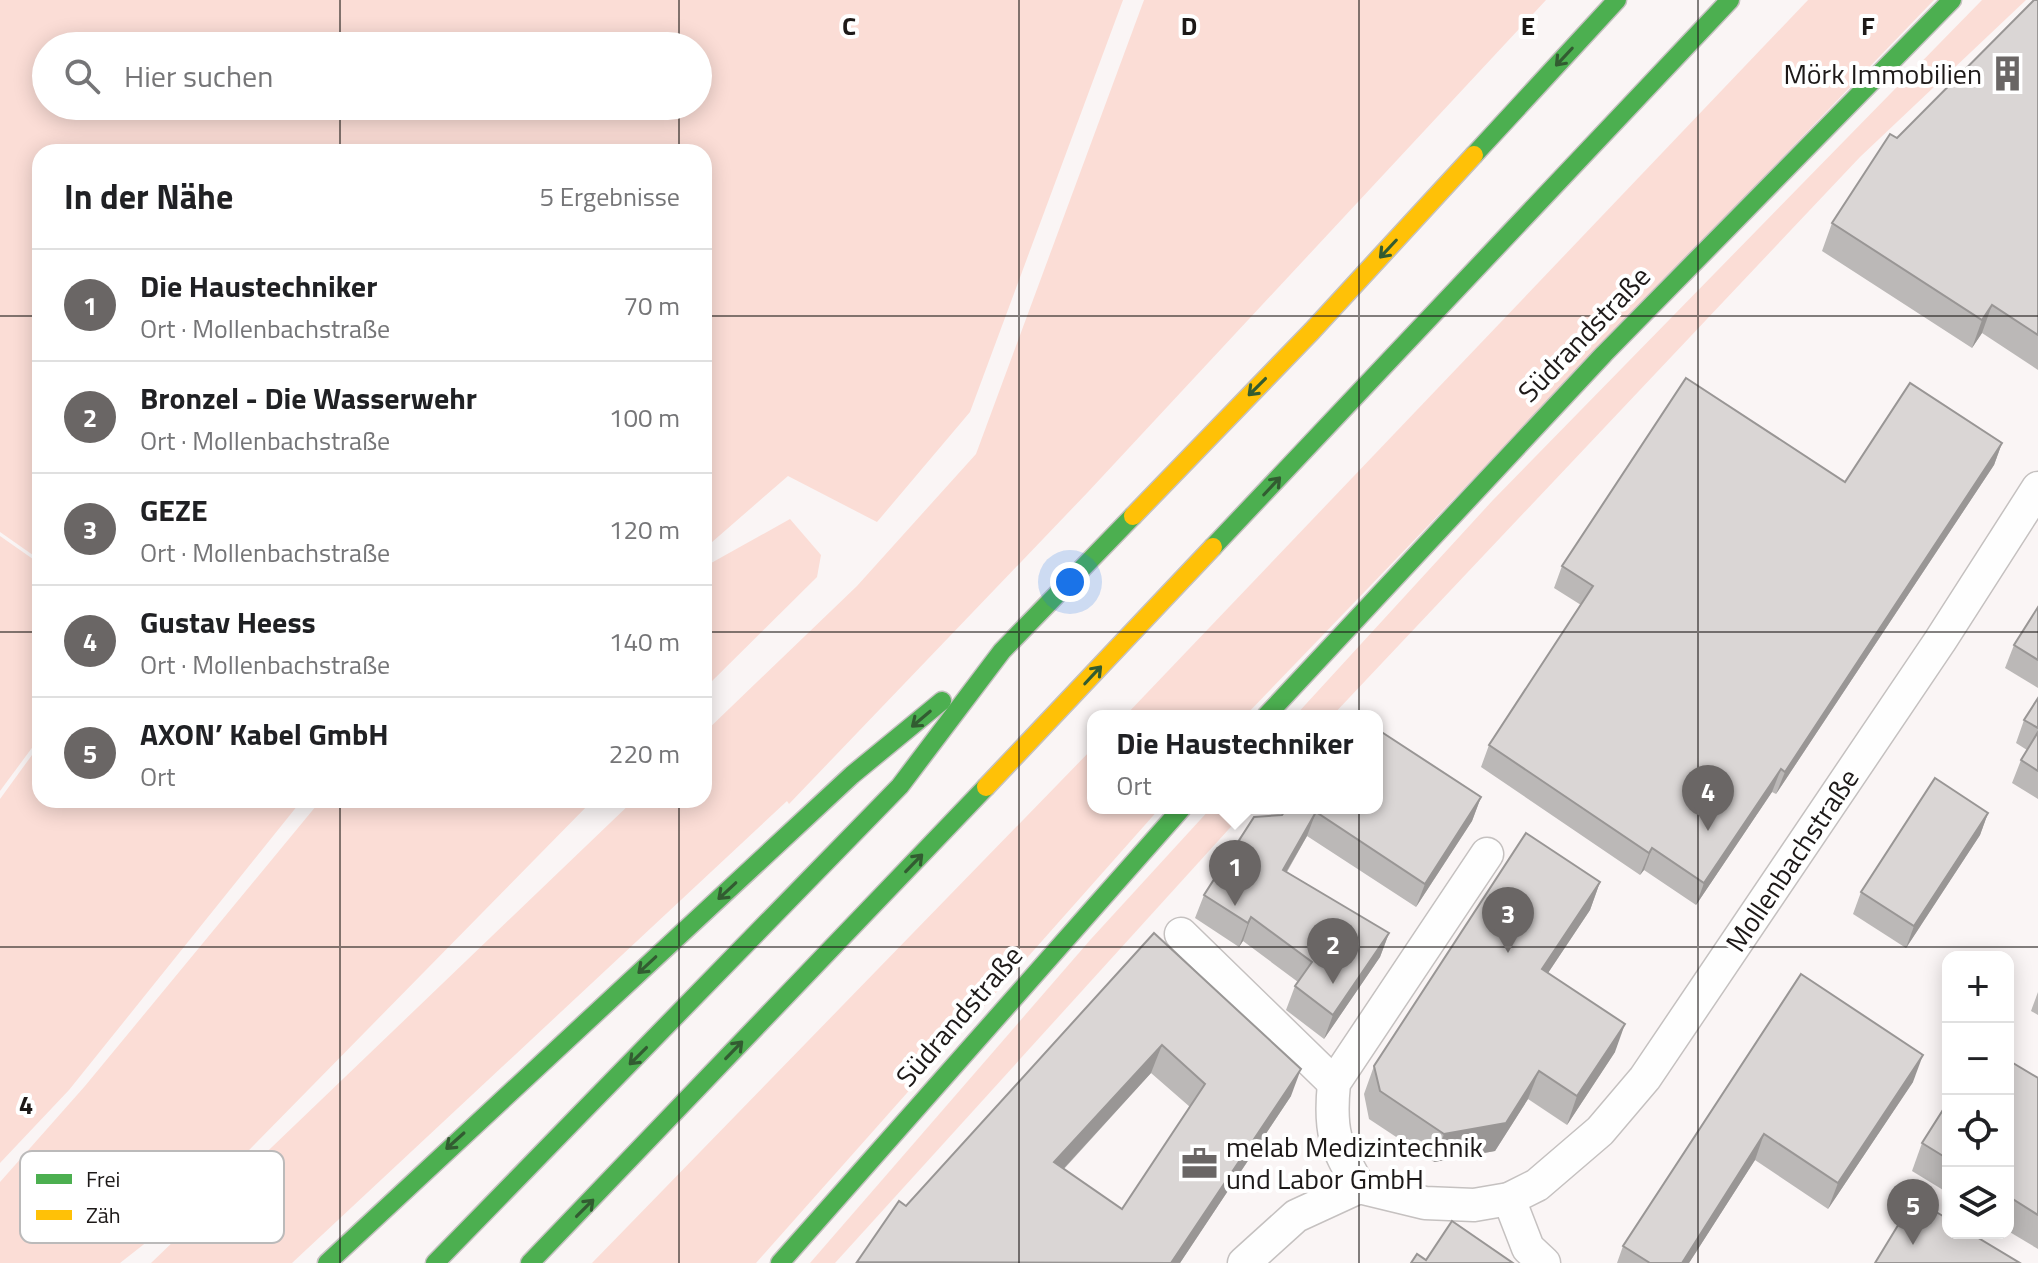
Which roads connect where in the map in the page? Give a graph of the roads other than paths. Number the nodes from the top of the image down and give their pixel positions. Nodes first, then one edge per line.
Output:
1 (1617, 0) edge
2 (1730, 0) edge
3 (1952, 0) edge
4 (2038, 488) edge
5 (1002, 651) junction
6 (1271, 710) edge
7 (1177, 814) edge
8 (1487, 854) dead end
9 (1181, 934) dead end
10 (1334, 1083) junction
11 (1359, 1187) junction
12 (1509, 1199) junction
13 (327, 1263) edge
14 (435, 1263) edge
15 (530, 1263) edge
16 (780, 1263) edge
17 (1244, 1263) edge
18 (1544, 1263) edge

1 -> 5 main road
15 -> 2 main road
3 - 6 main road, Südrandstraße
4 - 12 street, Mollenbachstraße
5 -> 13 main road
5 -> 14 main road
7 - 16 main road, Südrandstraße
8 - 10 street
9 - 10 street
10 - 11 street
11 - 12 street, Mollenbachstraße
11 - 17 street
12 - 18 street

